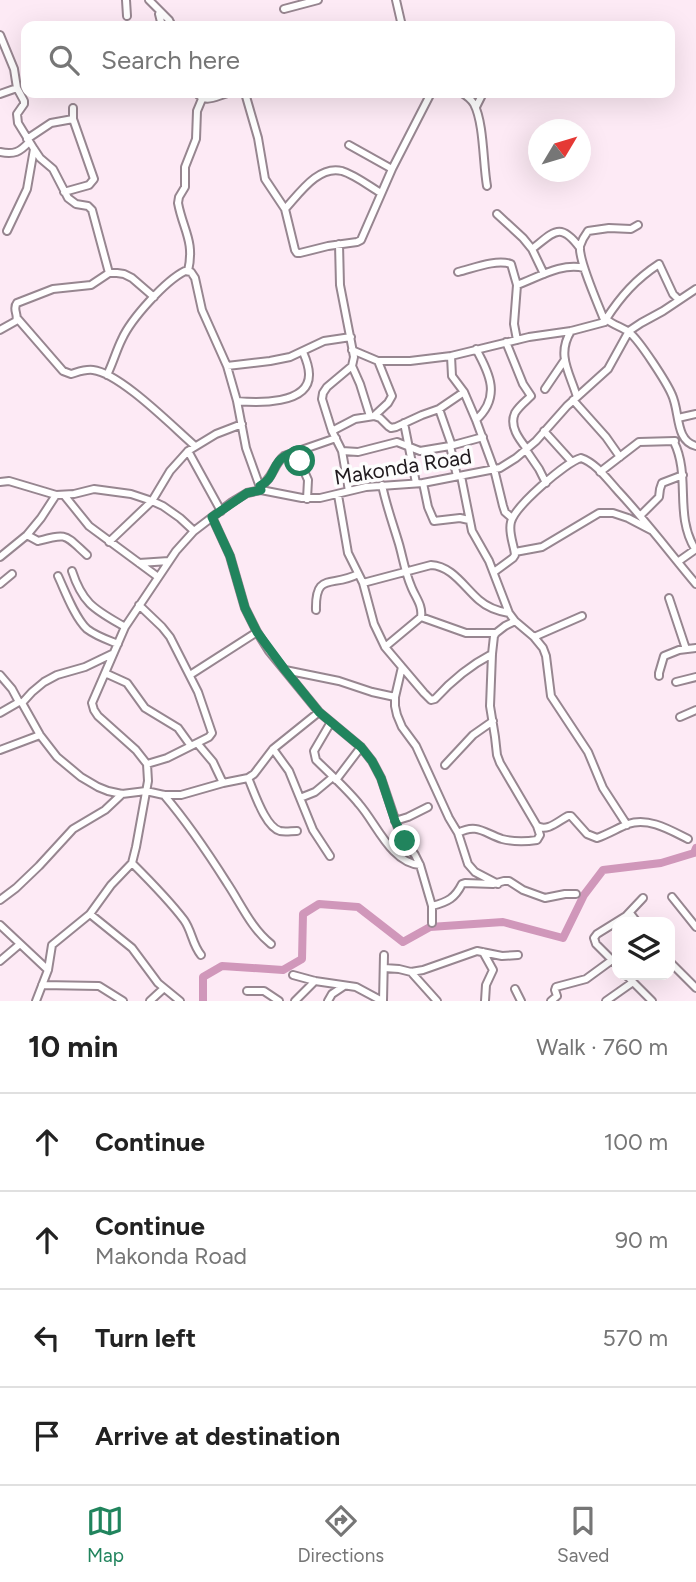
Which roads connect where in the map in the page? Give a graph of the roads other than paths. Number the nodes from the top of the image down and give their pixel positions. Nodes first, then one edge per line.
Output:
1 (126, 0) edge
2 (149, 0) edge
3 (318, 0) edge
4 (396, 0) edge
5 (284, 9) dead end
6 (159, 12) junction
7 (127, 16) dead end
8 (162, 21) edge
9 (170, 21) edge
10 (401, 21) edge
11 (0, 35) edge
12 (17, 88) junction
13 (0, 94) edge
14 (21, 94) edge
15 (23, 98) edge
16 (199, 98) edge
17 (246, 98) edge
18 (428, 98) edge
19 (469, 98) edge
20 (481, 98) edge
21 (476, 107) junction
22 (73, 108) dead end
23 (73, 119) junction
24 (28, 140) junction
25 (349, 145) dead end
26 (34, 149) junction
27 (0, 152) edge
28 (392, 169) junction
29 (487, 186) dead end
30 (64, 192) junction
31 (381, 193) junction
32 (285, 209) junction
33 (497, 214) dead end
34 (638, 225) dead end
35 (7, 231) dead end
36 (339, 244) junction
37 (580, 248) junction
38 (532, 249) junction
39 (584, 268) junction
40 (188, 271) junction
41 (458, 272) dead end
42 (109, 273) junction
43 (544, 274) junction
44 (517, 285) junction
45 (696, 289) edge
46 (154, 298) junction
47 (679, 300) junction
48 (17, 318) junction
49 (605, 320) junction
50 (0, 330) edge
51 (571, 331) junction
52 (629, 331) junction
53 (351, 337) junction
54 (517, 340) junction
55 (506, 342) junction
56 (476, 349) junction
57 (352, 350) junction
58 (303, 352) junction
59 (451, 356) junction
60 (378, 361) junction
61 (564, 361) junction
62 (227, 366) junction
63 (352, 366) junction
64 (107, 375) junction
65 (545, 389) dead end
66 (464, 392) junction
67 (575, 398) junction
68 (237, 401) junction
69 (439, 409) junction
70 (696, 414) edge
71 (372, 416) junction
72 (678, 418) junction
73 (476, 420) junction
74 (404, 423) junction
75 (242, 424) junction
76 (544, 431) junction
77 (334, 435) junction
78 (483, 438) junction
79 (683, 440) junction
80 (674, 442) junction
81 (195, 446) junction
82 (451, 446) junction
83 (696, 446) edge
84 (410, 448) junction
85 (526, 449) junction
86 (188, 451) junction
87 (295, 451) junction
88 (342, 451) junction
89 (620, 457) junction
90 (572, 462) junction
91 (494, 469) junction
92 (600, 472) junction
93 (683, 475) junction
94 (459, 476) junction
95 (0, 482) edge
96 (419, 483) junction
97 (546, 483) junction
98 (382, 485) junction
99 (261, 488) junction
100 (349, 491) junction
101 (60, 495) junction
102 (338, 495) junction
103 (307, 499) junction
104 (152, 500) junction
105 (221, 511) junction
106 (640, 516) junction
107 (212, 517) junction
108 (512, 518) junction
109 (469, 520) junction
110 (194, 531) junction
111 (653, 531) junction
112 (27, 535) junction
113 (109, 542) junction
114 (695, 549) edge
115 (515, 552) junction
116 (87, 555) dead end
117 (0, 557) edge
118 (169, 561) junction
119 (679, 561) junction
120 (139, 563) junction
121 (72, 571) dead end
122 (406, 572) junction
123 (494, 572) junction
124 (12, 574) dead end
125 (358, 575) junction
126 (58, 576) dead end
127 (158, 577) junction
128 (363, 583) junction
129 (0, 584) edge
130 (696, 584) edge
131 (669, 598) dead end
132 (139, 605) junction
133 (316, 610) dead end
134 (509, 613) junction
135 (582, 616) dead end
136 (421, 617) junction
137 (515, 621) junction
138 (125, 627) junction
139 (257, 632) junction
140 (496, 632) junction
141 (534, 637) junction
142 (118, 644) junction
143 (386, 647) junction
144 (696, 648) edge
145 (686, 649) junction
146 (114, 653) junction
147 (492, 654) junction
148 (402, 667) junction
149 (285, 670) junction
150 (105, 673) junction
151 (0, 675) edge
152 (190, 675) junction
153 (659, 676) dead end
154 (696, 677) edge
155 (676, 682) dead end
156 (395, 696) junction
157 (21, 703) junction
158 (696, 710) edge
159 (319, 712) junction
160 (0, 713) edge
161 (680, 717) dead end
162 (493, 721) junction
163 (331, 722) junction
164 (40, 735) junction
165 (194, 745) junction
166 (361, 747) junction
167 (272, 749) junction
168 (0, 750) edge
169 (146, 764) junction
170 (445, 765) dead end
171 (248, 778) junction
172 (335, 778) junction
173 (223, 783) junction
174 (146, 792) junction
175 (122, 794) junction
176 (164, 795) junction
177 (300, 798) junction
178 (428, 807) dead end
179 (395, 821) junction
180 (627, 825) junction
181 (537, 826) junction
182 (297, 831) dead end
183 (458, 833) junction
184 (688, 839) dead end
185 (330, 856) dead end
186 (132, 863) junction
187 (420, 865) junction
188 (498, 884) junction
189 (576, 894) dead end
190 (671, 897) dead end
191 (643, 898) dead end
192 (0, 900) edge
193 (432, 906) junction
194 (630, 913) junction
195 (90, 914) junction
196 (624, 917) edge
197 (633, 917) edge
198 (432, 923) dead end
199 (612, 924) edge
200 (0, 925) edge
201 (696, 927) edge
202 (20, 944) junction
203 (271, 944) dead end
204 (483, 951) junction
205 (201, 955) dead end
206 (384, 955) dead end
207 (518, 955) dead end
208 (612, 960) edge
209 (0, 961) edge
210 (612, 965) edge
211 (675, 966) edge
212 (384, 968) junction
213 (48, 970) junction
214 (411, 972) junction
215 (293, 975) dead end
216 (315, 981) junction
217 (633, 982) joint
218 (328, 983) junction
219 (695, 984) edge
220 (42, 985) junction
221 (345, 985) junction
222 (163, 989) junction
223 (515, 989) dead end
224 (247, 991) dead end
225 (556, 999) edge
226 (329, 1000) edge
227 (36, 1001) edge
228 (123, 1001) edge
229 (150, 1001) edge
230 (180, 1001) edge
231 (279, 1001) edge
232 (295, 1001) edge
233 (383, 1001) edge
234 (437, 1001) edge
235 (485, 1001) edge
236 (521, 1001) edge
237 (606, 1001) edge
238 (652, 1001) edge

1 - 7 street
2 - 6 street
3 - 5 street
4 - 10 street
6 - 8 street
6 - 9 street
11 - 12 street
12 - 13 street
12 - 14 street
15 - 24 street
16 - 40 street
17 - 32 street
18 - 28 street
19 - 21 street
20 - 21 street
21 - 29 street
22 - 23 street
23 - 24 street
23 - 30 street
24 - 26 street
24 - 27 street
25 - 28 street
26 - 30 street
26 - 35 street
28 - 31 street
30 - 42 street
31 - 32 street
31 - 36 street
32 - 36 street
33 - 38 street
34 - 37 street
36 - 53 street
37 - 38 street
37 - 39 street
38 - 43 street
39 - 43 street
39 - 49 street
40 - 46 street
40 - 62 street
41 - 44 street
42 - 46 street
42 - 48 street
43 - 44 street
44 - 54 street
45 - 47 street
46 - 64 street
47 - 49 street
47 - 52 street
48 - 50 street
48 - 64 street
49 - 51 street
49 - 52 street
51 - 54 street
51 - 61 street
52 - 67 street, Makonda Road
52 - 72 street
53 - 57 street
53 - 58 street
54 - 55 street
55 - 56 street
55 - 85 street
56 - 59 street
56 - 73 street
57 - 60 street
57 - 63 street
58 - 62 street
58 - 68 street
59 - 60 street
59 - 66 street
60 - 71 street
61 - 65 street
61 - 67 street
62 - 68 street
63 - 71 street
63 - 77 street
64 - 81 street
66 - 69 street
66 - 73 street
67 - 76 street, Makonda Road
67 - 89 street
68 - 75 street
69 - 74 street
69 - 82 street
70 - 72 street
71 - 74 street
71 - 77 street
72 - 79 street
73 - 78 street
74 - 84 street
75 - 81 street
75 - 99 street
76 - 85 street, Makonda Road
76 - 90 street
77 - 87 street
77 - 88 street
78 - 82 street
78 - 91 street
79 - 80 street
79 - 83 street
80 - 89 street
80 - 93 street
81 - 86 street
82 - 84 street
82 - 94 street
84 - 88 street
84 - 96 street
85 - 91 street, Makonda Road
85 - 97 street
86 - 104 street
86 - 105 street
87 - 99 street
87 - 103 street
88 - 100 street
89 - 92 street
90 - 92 street
90 - 97 street
91 - 94 street, Makonda Road
91 - 108 street
92 - 106 street
93 - 106 street
93 - 114 street
94 - 96 street, Makonda Road
94 - 109 street
95 - 101 street
96 - 98 street, Makonda Road
96 - 109 street
97 - 108 street
98 - 100 street, Makonda Road
98 - 122 street
99 - 103 street, Makonda Road
99 - 105 street
100 - 102 street, Makonda Road
101 - 104 street
101 - 112 street
101 - 113 street
102 - 103 street, Makonda Road
102 - 125 street
104 - 110 street
104 - 113 street
105 - 107 street
106 - 111 street
107 - 110 street
107 - 139 street
108 - 115 street
109 - 123 street
110 - 118 street
111 - 115 street
111 - 119 street
112 - 116 street
112 - 117 street
113 - 120 street
114 - 119 street
115 - 123 street
118 - 120 street
118 - 127 street
119 - 130 street
120 - 127 street
121 - 138 street
122 - 128 street
122 - 134 street
122 - 136 street
123 - 134 street
124 - 129 street
125 - 128 street
125 - 133 street
126 - 142 street
127 - 132 street
128 - 143 street
131 - 145 street
132 - 138 street
132 - 152 street
134 - 137 street
135 - 141 street
136 - 140 street
136 - 143 street
137 - 140 street
137 - 141 street
138 - 142 street
139 - 149 street
139 - 152 street
140 - 147 street
141 - 180 street
142 - 146 street
143 - 148 street
144 - 145 street
145 - 153 street
146 - 150 street
146 - 157 street
147 - 148 street
147 - 162 street
148 - 156 street
149 - 156 street
149 - 159 street
150 - 165 street
150 - 169 street
151 - 157 street
152 - 165 street
154 - 155 street
156 - 183 street
157 - 160 street
157 - 164 street
158 - 161 street
159 - 163 street
159 - 167 street
162 - 170 street
162 - 181 street
163 - 166 street
163 - 172 street
164 - 168 street
164 - 175 street
165 - 169 street
165 - 173 street
166 - 172 street
166 - 179 street
167 - 171 street
167 - 177 street
169 - 174 street
171 - 173 street
171 - 182 street
172 - 177 street
172 - 187 street
173 - 176 street
174 - 175 street
174 - 176 street
174 - 186 street
175 - 192 street
176 - 203 street
177 - 185 street
178 - 179 street
179 - 187 street
180 - 181 street
180 - 184 street
181 - 183 street
183 - 188 street
186 - 195 street
186 - 205 street
187 - 193 street
188 - 189 street
188 - 193 street
190 - 201 street
191 - 194 street
193 - 198 street
194 - 196 street
194 - 197 street
195 - 213 street
195 - 222 street
199 - 208 street
200 - 202 street
202 - 209 street
202 - 213 street
204 - 207 street
204 - 214 street
204 - 235 street
206 - 212 street
210 - 225 street
211 - 219 street
212 - 214 street
212 - 233 street
213 - 220 street
214 - 234 street
215 - 216 street
216 - 218 street
216 - 232 street
217 - 237 street
217 - 238 street
218 - 221 street
218 - 226 street
220 - 227 street
220 - 228 street
221 - 226 street
221 - 233 street
222 - 229 street
222 - 230 street
223 - 236 street
224 - 231 street

